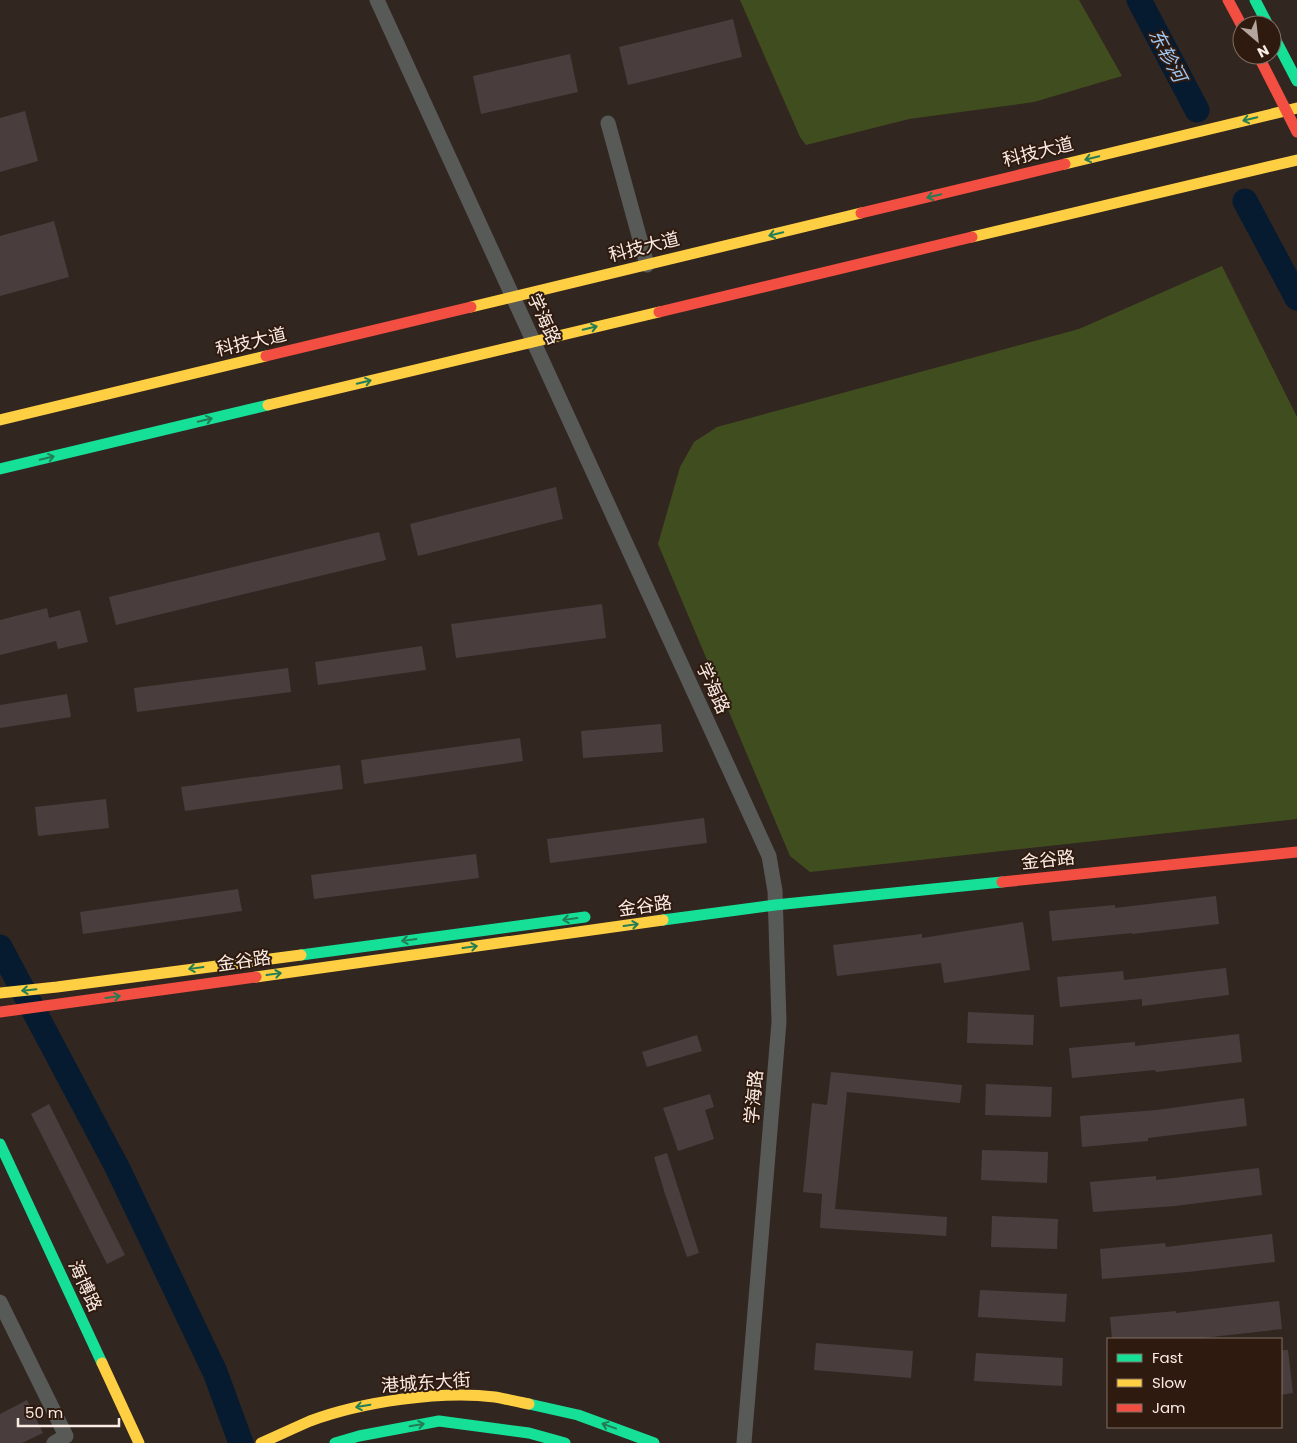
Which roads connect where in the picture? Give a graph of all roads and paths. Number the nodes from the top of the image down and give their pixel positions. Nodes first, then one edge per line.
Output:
1 (377, 0) edge
2 (1228, 0) edge
3 (1255, 0) edge
4 (1236, 15) edge
5 (1263, 15) edge
6 (1282, 52) edge
7 (1264, 65) edge
8 (1297, 81) edge
9 (1292, 109) edge
10 (608, 123) dead end
11 (1297, 132) edge
12 (1297, 160) edge
13 (647, 264) junction
14 (513, 297) junction
15 (534, 342) junction
16 (0, 420) edge
17 (0, 469) edge
18 (1297, 852) edge
19 (775, 895) junction
20 (598, 915) dead end
21 (1, 993) edge
22 (0, 1012) edge
23 (0, 1144) edge
24 (0, 1302) edge
25 (263, 1442) edge
26 (54, 1443) edge
27 (139, 1443) edge
28 (335, 1443) edge
29 (565, 1443) edge
30 (654, 1443) edge
31 (744, 1443) edge

1 - 14 street, 学海路
2 - 4 main road
3 - 5 main road
6 - 8 main road
7 - 9 main road
9 - 11 main road
9 -> 13 main road, 科技大道
10 - 13 street
15 -> 12 main road
13 - 14 main road, 科技大道
14 - 15 street, 学海路
14 - 16 main road, 科技大道
17 -> 15 main road
15 - 19 street, 学海路
18 - 19 main road, 金谷路
22 -> 19 main road, 金谷路
19 - 31 street, 学海路
20 -> 21 main road, 金谷路
23 - 27 main road, 海博路
24 - 26 street
30 -> 25 main road, 港城东大街
28 -> 29 main road

